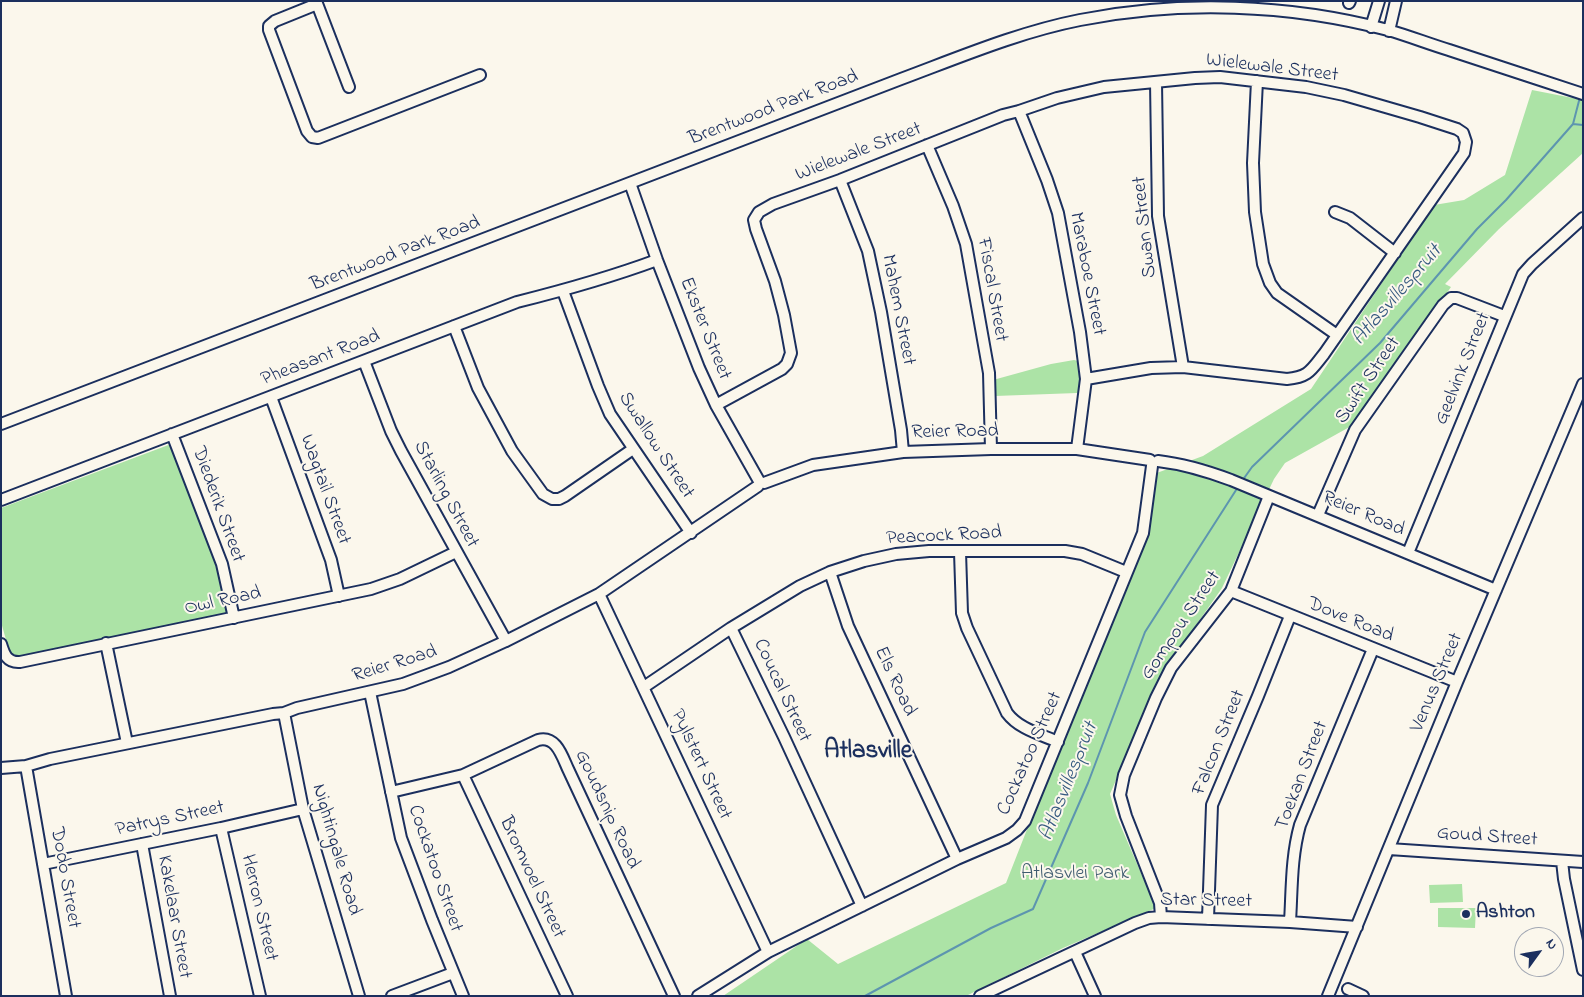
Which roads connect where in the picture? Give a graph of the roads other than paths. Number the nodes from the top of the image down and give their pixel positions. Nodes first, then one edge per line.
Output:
1 (1379, 1) edge
2 (1396, 1) edge
3 (317, 3) edge
4 (1372, 26) junction
5 (1389, 31) junction
6 (480, 75) dead end
7 (1257, 81) junction
8 (1156, 82) junction
9 (349, 87) dead end
10 (1579, 92) edge
11 (1019, 111) junction
12 (928, 145) junction
13 (840, 180) junction
14 (630, 183) junction
15 (1335, 212) dead end
16 (1583, 218) edge
17 (1395, 253) junction
18 (658, 260) junction
19 (563, 291) junction
20 (1504, 316) junction
21 (454, 326) junction
22 (1336, 335) junction
23 (364, 361) junction
24 (1183, 367) junction
25 (1086, 379) junction
26 (1583, 384) edge
27 (271, 397) junction
28 (716, 405) junction
29 (1, 424) edge
30 (172, 434) junction
31 (633, 449) junction
32 (991, 449) junction
33 (1076, 449) junction
34 (903, 452) junction
35 (1154, 462) junction
36 (760, 483) junction
37 (1269, 496) junction
38 (1, 500) edge
39 (1318, 515) junction
40 (691, 533) junction
41 (456, 552) junction
42 (960, 552) junction
43 (1408, 553) junction
44 (830, 572) junction
45 (1126, 572) junction
46 (1496, 590) junction
47 (1231, 591) junction
48 (599, 594) junction
49 (339, 596) junction
50 (1290, 616) junction
51 (234, 618) junction
52 (731, 628) junction
53 (506, 641) junction
54 (1, 644) edge
55 (106, 644) junction
56 (1373, 649) junction
57 (1457, 682) junction
58 (644, 686) junction
59 (370, 692) junction
60 (284, 713) junction
61 (1058, 742) junction
62 (127, 743) junction
63 (26, 766) junction
64 (1, 768) edge
65 (463, 775) junction
66 (390, 792) junction
67 (302, 809) junction
68 (221, 828) junction
69 (142, 844) junction
70 (1389, 848) junction
71 (957, 859) junction
72 (1562, 861) junction
73 (1583, 862) edge
74 (43, 864) junction
75 (862, 906) junction
76 (1161, 917) junction
77 (1208, 919) junction
78 (1290, 922) junction
79 (1357, 927) junction
80 (768, 952) junction
81 (1074, 952) junction
82 (1583, 970) edge
83 (453, 973) junction
84 (1348, 989) dead end
85 (66, 996) edge
86 (170, 996) edge
87 (260, 996) edge
88 (359, 996) edge
89 (392, 996) edge
90 (463, 996) edge
91 (567, 996) edge
92 (674, 996) edge
93 (698, 996) edge
94 (980, 996) edge
95 (1094, 996) edge
96 (1328, 996) edge
97 (1363, 996) edge

1 - 4 street
2 - 5 street
3 - 6 street
3 - 9 street
4 - 5 street, Brentwood Park Road
4 - 14 street, Brentwood Park Road
5 - 10 street, Brentwood Park Road
7 - 8 street, Wielewale Street
7 - 17 street, Wielewale Street
7 - 22 street
8 - 11 street, Wielewale Street
8 - 24 street, Swan Street
11 - 12 street, Wielewale Street
11 - 25 street, Maraboe Street
12 - 13 street, Wielewale Street
12 - 32 street, Fiscal Street
13 - 28 street, Wielewale Street
13 - 34 street, Mahem Street
14 - 18 street, Ekster Street
14 - 29 street, Brentwood Park Road
15 - 17 street
16 - 20 street, Geelvink Street
17 - 22 street, Wielewale Street
18 - 19 street, Pheasant Road
18 - 28 street, Ekster Street
19 - 21 street, Pheasant Road
19 - 31 street, Swallow Street
20 - 39 street, Swift Street
20 - 43 street, Geelvink Street
21 - 23 street, Pheasant Road
21 - 31 street
22 - 24 street, Wielewale Street
23 - 27 street, Pheasant Road
23 - 41 street, Starling Street
24 - 25 street, Wielewale Street
25 - 33 street, Maraboe Street
26 - 46 street, Venus Street
27 - 30 street, Pheasant Road
27 - 49 street, Wagtail Street
28 - 36 street, Ekster Street
30 - 38 street, Pheasant Road
30 - 51 street, Diederik Street
31 - 40 street, Swallow Street
32 - 33 street, Reier Road
32 - 34 street, Reier Road
33 - 35 street, Reier Road
34 - 36 street, Reier Road
35 - 37 street, Reier Road
35 - 45 street, Cockatoo Street
36 - 40 street, Reier Road
37 - 39 street, Reier Road
37 - 47 street, Gompou Street
39 - 43 street, Reier Road
40 - 48 street, Reier Road
41 - 49 street, Owl Road
41 - 53 street, Starling Street
42 - 44 street, Peacock Road
42 - 45 street, Peacock Road
42 - 61 street
43 - 46 street, Reier Road
44 - 52 street, Peacock Road
44 - 71 street, Els Road
45 - 61 street, Cockatoo Street
46 - 57 street, Venus Street
47 - 50 street, Dove Road
47 - 76 street, Gompou Street
48 - 53 street, Reier Road
48 - 58 street, Pylstert Street
49 - 51 street, Owl Road
50 - 56 street, Dove Road
50 - 77 street, Falcon Street
51 - 55 street, Owl Road
52 - 58 street, Peacock Road
52 - 75 street, Coucal Street
53 - 59 street, Reier Road
54 - 55 street, Owl Road
55 - 62 street
56 - 57 street, Dove Road
56 - 78 street, Toekan Street
57 - 70 street, Venus Street
58 - 80 street, Pylstert Street
59 - 60 street, Reier Road
59 - 66 street, Cockatoo Street
60 - 62 street, Reier Road
60 - 67 street, Nightingale Road
61 - 71 street, Cockatoo Street
62 - 63 street, Reier Road
63 - 64 street, Reier Road
63 - 74 street, Dodo Street
65 - 66 street, Goudsnip Road
65 - 91 street, Bromvoel Street
65 - 92 street, Goudsnip Road
66 - 83 street, Cockatoo Street
67 - 68 street, Patrys Street
67 - 88 street, Nightingale Road
68 - 69 street, Patrys Street
68 - 87 street, Herron Street
69 - 74 street, Patrys Street
69 - 86 street, Kakelaar Street
70 - 72 street, Goud Street
70 - 79 street, Venus Street
71 - 75 street, Cockatoo Street
72 - 73 street, Goud Street
72 - 82 street
74 - 85 street, Dodo Street
75 - 80 street, Cockatoo Street
76 - 77 street, Star Street
76 - 81 street, Star Street
77 - 78 street, Star Street
78 - 79 street, Star Street
79 - 96 street, Venus Street
80 - 93 street, Cockatoo Street
81 - 94 street, Star Street
81 - 95 street
83 - 89 street
83 - 90 street, Cockatoo Street
84 - 97 street

